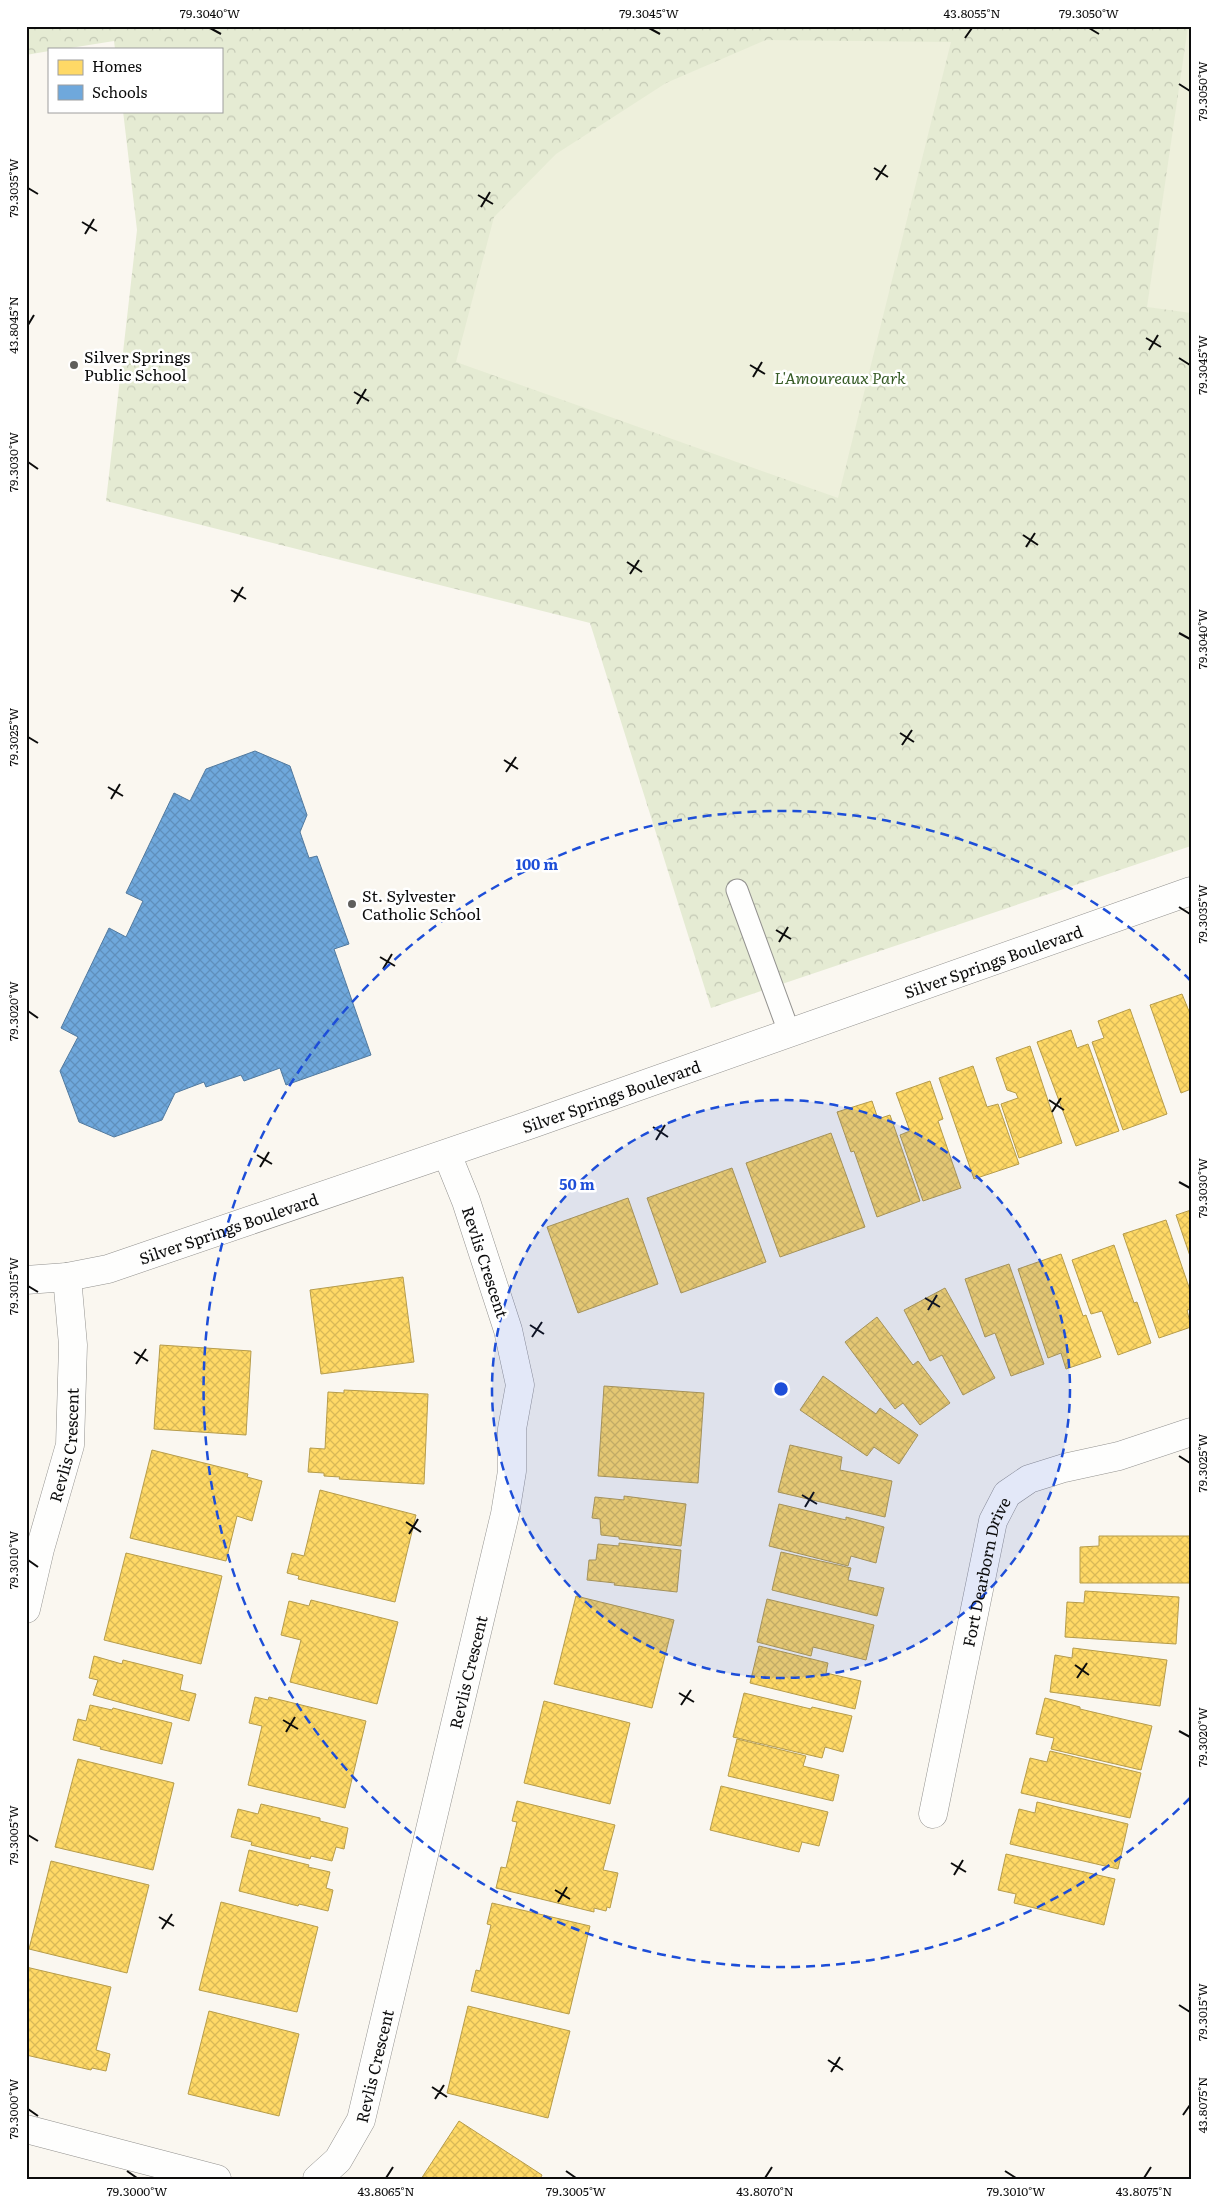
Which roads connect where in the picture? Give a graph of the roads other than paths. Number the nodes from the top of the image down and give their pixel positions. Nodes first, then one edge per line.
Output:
1 (737, 890) dead end
2 (1191, 891) edge
3 (789, 1032) junction
4 (447, 1154) junction
5 (67, 1277) junction
6 (26, 1280) edge
7 (1191, 1432) edge
8 (26, 1609) edge
9 (934, 1814) dead end
10 (26, 2128) edge
11 (218, 2179) edge
12 (317, 2179) edge

1 - 3 lane
2 - 3 street, Silver Springs Boulevard
3 - 4 street, Silver Springs Boulevard
4 - 5 street, Silver Springs Boulevard
4 - 12 street, Revlis Crescent
5 - 6 street, Silver Springs Boulevard
5 - 8 street, Revlis Crescent
7 - 9 street, Fort Dearborn Drive
10 - 11 street

